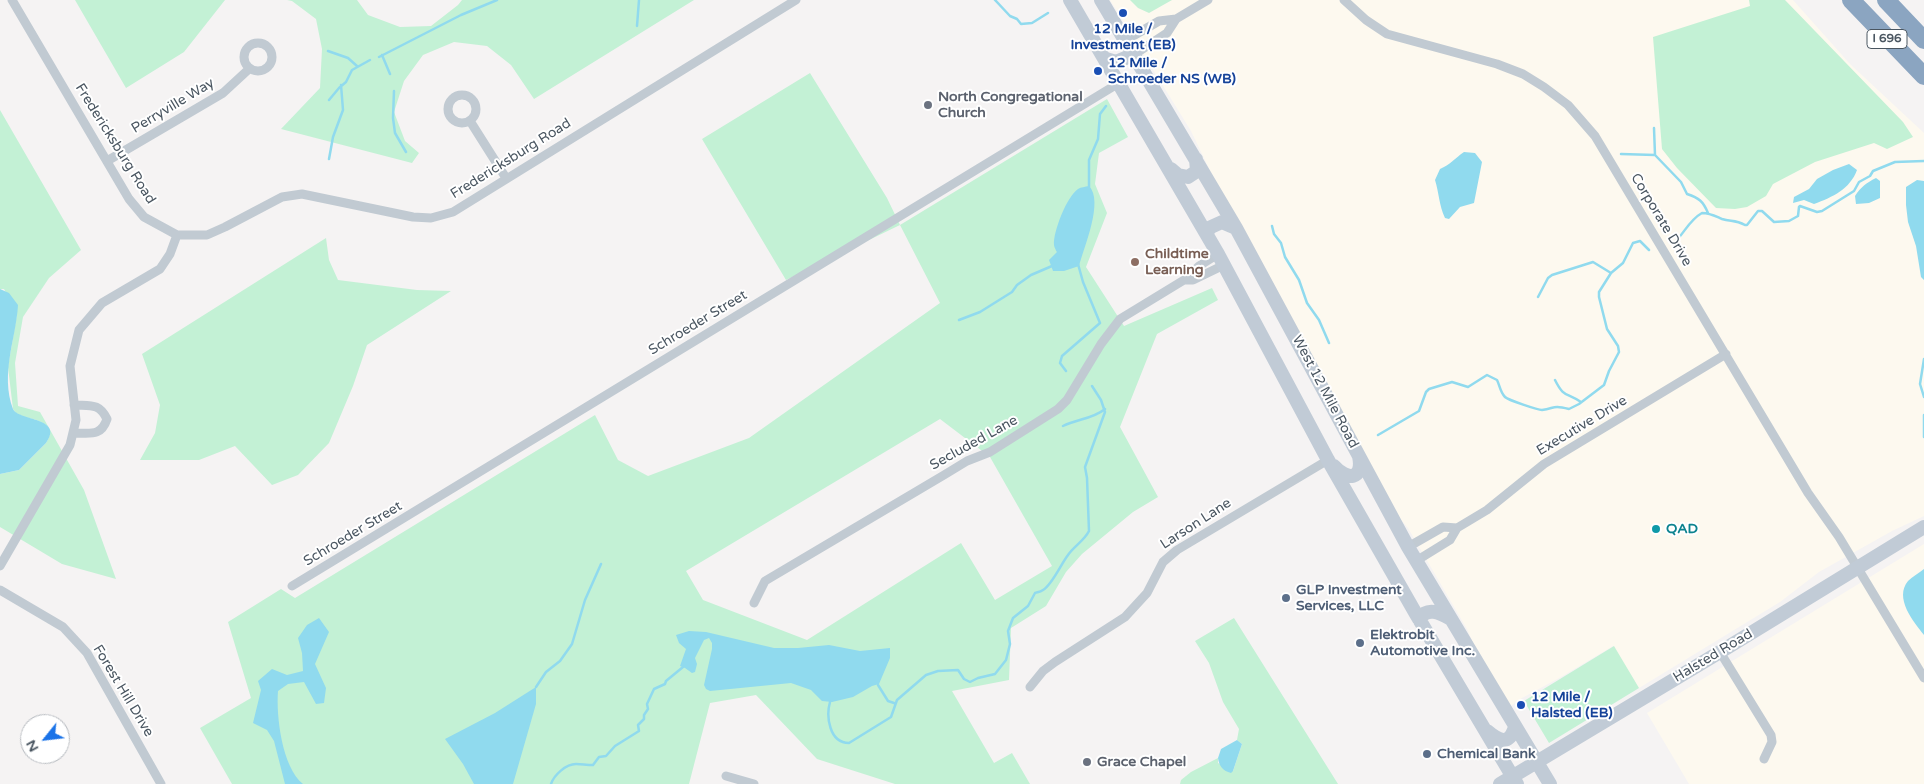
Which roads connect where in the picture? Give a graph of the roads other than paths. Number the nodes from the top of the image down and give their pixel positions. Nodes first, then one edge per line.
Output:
1 (12, 0) edge
2 (796, 0) edge
3 (1070, 0) edge
4 (1101, 0) edge
5 (1208, 0) edge
6 (1344, 0) edge
7 (1851, 0) edge
8 (1886, 0) edge
9 (1176, 19) junction
10 (1126, 40) junction
11 (1924, 40) edge
12 (1135, 54) junction
13 (1106, 59) junction
14 (249, 69) dead end
15 (1924, 76) edge
16 (1119, 82) junction
17 (470, 121) dead end
18 (1196, 157) junction
19 (107, 161) junction
20 (1168, 167) junction
21 (506, 178) junction
22 (1236, 228) junction
23 (1206, 232) junction
24 (177, 235) junction
25 (1221, 259) junction
26 (1726, 354) junction
27 (74, 405) junction
28 (74, 432) junction
29 (1359, 455) junction
30 (1328, 460) junction
31 (1924, 527) edge
32 (1457, 528) junction
33 (1408, 547) junction
34 (1416, 561) junction
35 (0, 566) edge
36 (1857, 568) junction
37 (292, 586) dead end
38 (0, 590) edge
39 (754, 603) dead end
40 (1419, 618) junction
41 (1451, 620) junction
42 (1720, 652) junction
43 (1924, 678) edge
44 (1030, 687) dead end
45 (1515, 727) junction
46 (1484, 729) junction
47 (1764, 759) dead end
48 (1537, 762) junction
49 (726, 776) dead end
50 (1515, 780) edge
51 (161, 784) edge
52 (754, 784) edge
53 (1500, 784) edge
54 (1550, 784) edge

1 - 19 street, Fredericksburg Road
2 - 21 street, Fredericksburg Road
3 - 13 main road, West 12 Mile Road
4 - 10 main road, West 12 Mile Road
5 - 9 street
6 - 26 street, Corporate Drive
7 - 15 highway, I 696
8 - 11 highway, I 696
9 - 10 street
9 - 12 street
10 - 12 main road, West 12 Mile Road
12 - 13 main road
12 - 18 main road, West 12 Mile Road
13 - 16 main road, West 12 Mile Road
14 - 19 street, Perryville Way
16 - 20 main road, West 12 Mile Road
16 - 37 street, Schroeder Street
17 - 21 street
18 - 20 main road
18 - 22 main road, West 12 Mile Road
19 - 24 street, Fredericksburg Road
20 - 23 main road, West 12 Mile Road
21 - 24 street, Fredericksburg Road
22 - 23 main road
22 - 29 main road, West 12 Mile Road
23 - 25 main road, West 12 Mile Road
24 - 27 street
25 - 30 main road, West 12 Mile Road
25 - 39 street, Secluded Lane
26 - 32 street, Executive Drive
26 - 36 street, Corporate Drive
27 - 28 street
27 - 28 street
28 - 35 street
29 - 30 main road
29 - 33 main road, West 12 Mile Road
30 - 40 main road, West 12 Mile Road
30 - 44 street, Larson Lane
31 - 36 main road, Halsted Road
32 - 33 street, Executive Drive
32 - 34 street, Executive Drive
33 - 34 main road, West 12 Mile Road
34 - 41 main road, West 12 Mile Road
36 - 42 main road, Halsted Road
36 - 43 street, Corporate Drive
38 - 51 street, Forest Hill Drive
40 - 41 main road
40 - 46 main road, West 12 Mile Road
41 - 45 main road, West 12 Mile Road
42 - 47 street
42 - 48 main road, Halsted Road
45 - 46 main road
45 - 48 main road, West 12 Mile Road
46 - 50 main road, West 12 Mile Road
48 - 50 main road, Halsted Road
48 - 54 main road, West 12 Mile Road
49 - 52 street
50 - 53 main road, Halsted Road

